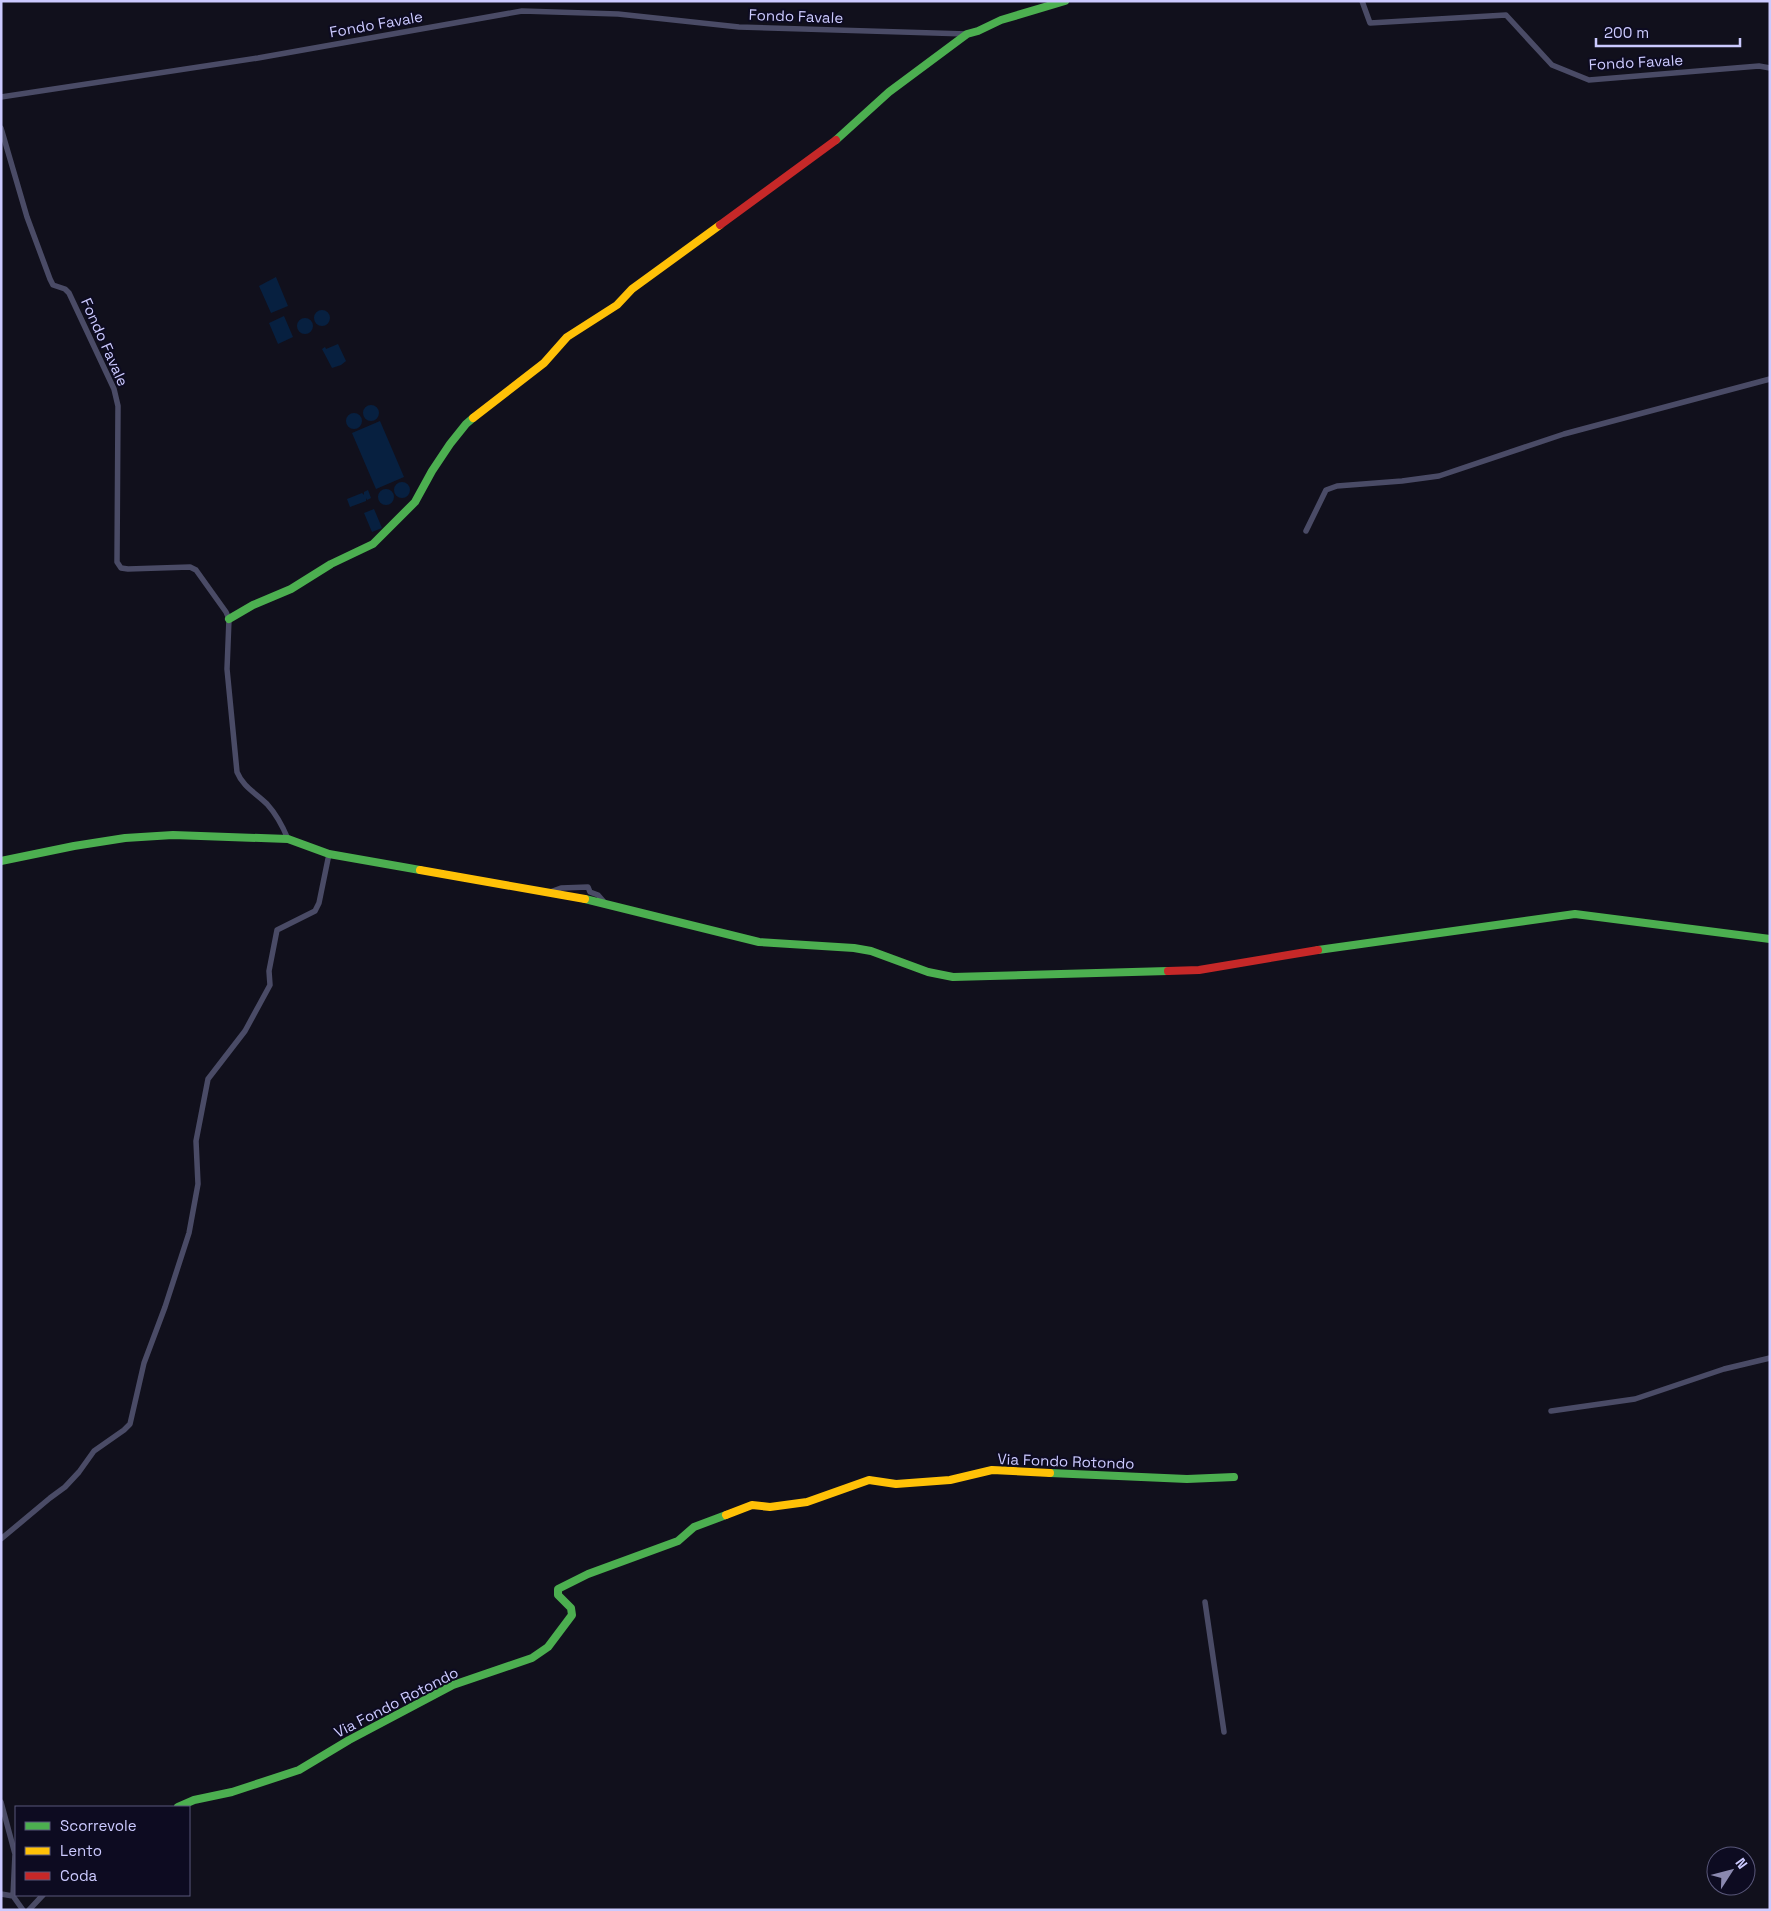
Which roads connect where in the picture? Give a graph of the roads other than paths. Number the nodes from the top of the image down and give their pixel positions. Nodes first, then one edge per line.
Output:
1 (1065, 1) edge
2 (1362, 1) edge
3 (967, 34) junction
4 (1770, 68) edge
5 (1, 97) edge
6 (1, 128) edge
7 (1770, 379) edge
8 (1306, 531) dead end
9 (229, 619) junction
10 (288, 839) junction
11 (329, 854) junction
12 (1, 861) edge
13 (550, 892) junction
14 (604, 904) junction
15 (1770, 939) edge
16 (1770, 1358) edge
17 (1551, 1411) dead end
18 (1234, 1477) dead end
19 (1, 1539) edge
20 (1205, 1602) dead end
21 (1224, 1732) dead end
22 (1, 1802) edge
23 (180, 1806) edge
24 (1, 1894) edge
25 (13, 1896) junction
26 (42, 1896) edge
27 (23, 1910) edge
28 (29, 1910) edge

1 - 3 street
2 - 4 street, Fondo Favale
3 - 5 street, Fondo Favale
3 - 9 street
6 - 9 street, Fondo Favale
7 - 8 street
9 - 10 street
10 - 11 street
10 - 12 street
11 - 13 street
11 - 19 street
13 - 14 street
13 - 14 street
14 - 15 street
16 - 17 street
18 - 23 street, Via Fondo Rotondo
20 - 21 street
22 - 25 street
24 - 25 street
25 - 27 street
26 - 28 street

